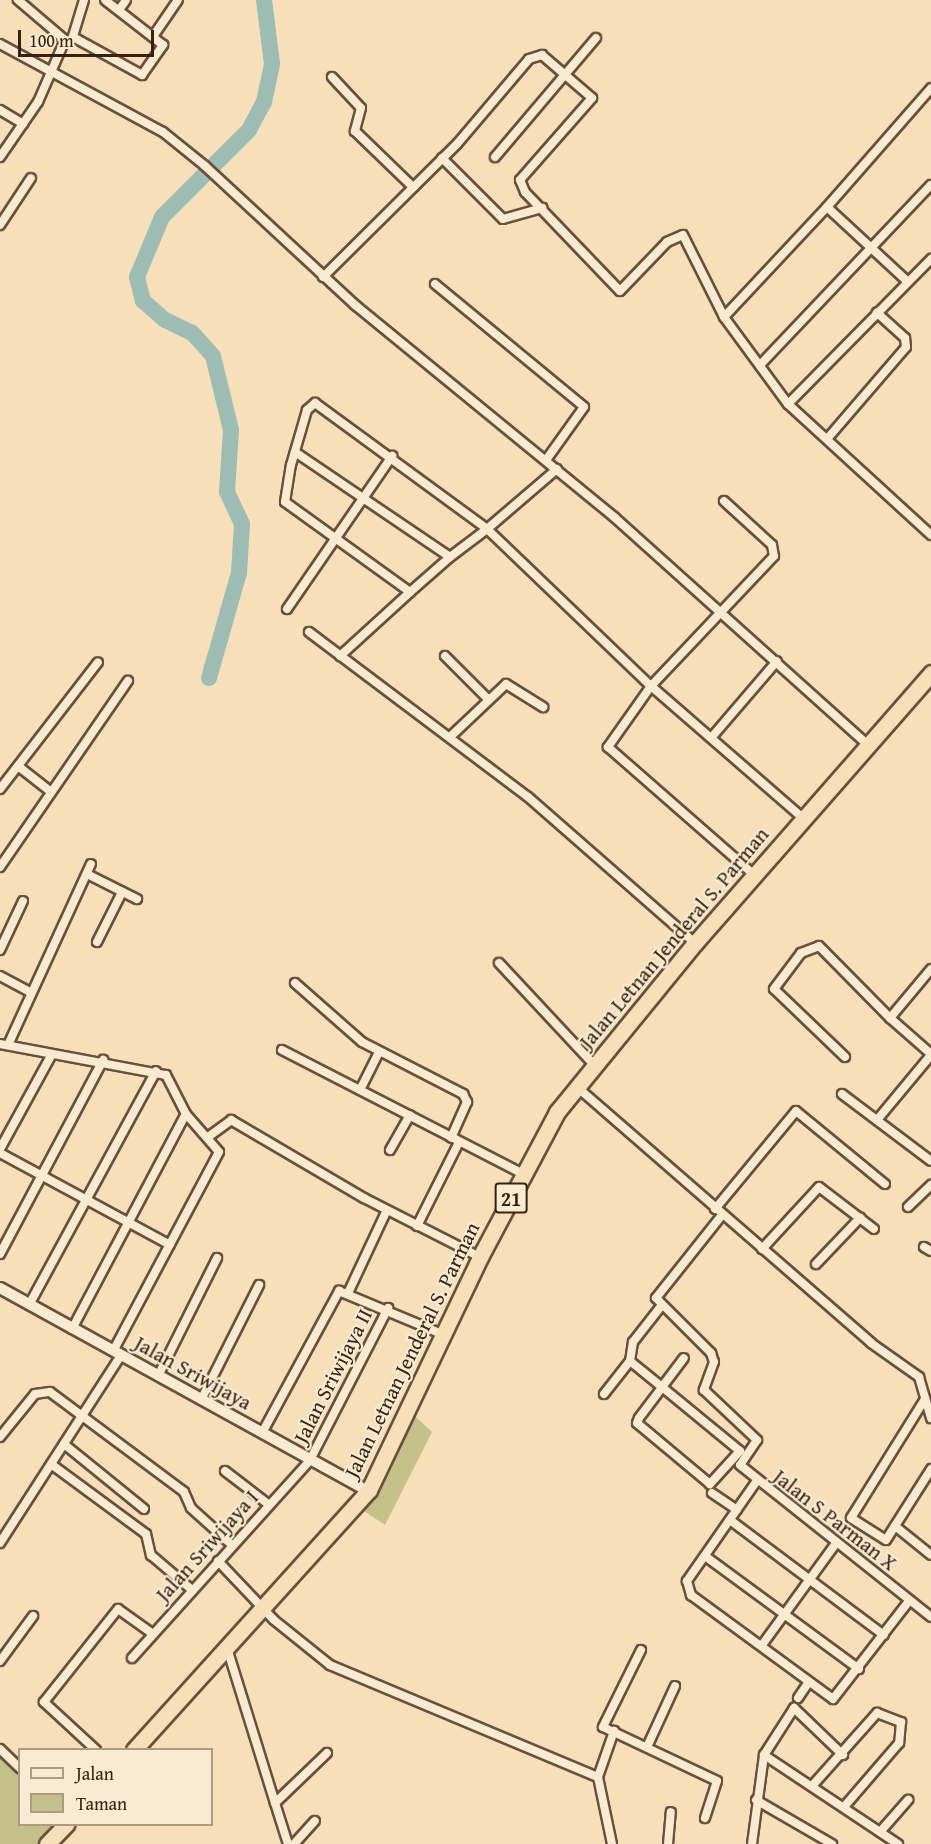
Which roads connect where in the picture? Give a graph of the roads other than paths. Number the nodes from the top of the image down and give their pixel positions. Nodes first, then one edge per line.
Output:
1 (18, 0) edge
2 (84, 0) edge
3 (105, 0) edge
4 (126, 0) edge
5 (178, 0) edge
6 (119, 10) junction
7 (154, 35) junction
8 (596, 38) dead end
9 (0, 44) edge
10 (53, 72) junction
11 (567, 76) junction
12 (332, 77) dead end
13 (931, 88) edge
14 (0, 110) edge
15 (23, 124) junction
16 (0, 157) edge
17 (495, 157) dead end
18 (442, 158) junction
19 (31, 178) dead end
20 (931, 185) edge
21 (413, 187) junction
22 (827, 207) junction
23 (542, 208) junction
24 (0, 225) edge
25 (874, 250) junction
26 (931, 260) edge
27 (323, 277) junction
28 (907, 281) junction
29 (435, 284) dead end
30 (877, 313) junction
31 (724, 317) junction
32 (760, 365) junction
33 (788, 404) junction
34 (827, 440) junction
35 (295, 452) junction
36 (392, 456) junction
37 (546, 460) junction
38 (556, 469) junction
39 (362, 498) junction
40 (724, 501) dead end
41 (487, 529) junction
42 (931, 535) edge
43 (334, 540) junction
44 (450, 557) junction
45 (410, 592) junction
46 (287, 609) dead end
47 (720, 610) junction
48 (309, 632) dead end
49 (340, 656) junction
50 (445, 656) dead end
51 (777, 661) junction
52 (98, 662) dead end
53 (931, 673) edge
54 (128, 681) dead end
55 (651, 686) junction
56 (487, 698) junction
57 (543, 707) dead end
58 (450, 737) junction
59 (711, 738) junction
60 (868, 745) junction
61 (18, 766) junction
62 (0, 789) edge
63 (51, 792) junction
64 (803, 818) junction
65 (91, 864) dead end
66 (0, 867) edge
67 (87, 874) junction
68 (754, 875) junction
69 (122, 892) junction
70 (137, 899) dead end
71 (23, 901) dead end
72 (97, 942) dead end
73 (695, 943) junction
74 (0, 950) edge
75 (500, 963) dead end
76 (931, 969) edge
77 (0, 976) edge
78 (295, 983) dead end
79 (30, 992) junction
80 (890, 1018) junction
81 (4, 1045) edge
82 (282, 1050) dead end
83 (379, 1052) junction
84 (52, 1054) junction
85 (931, 1054) edge
86 (845, 1057) dead end
87 (103, 1060) junction
88 (594, 1065) junction
89 (156, 1071) junction
90 (577, 1087) junction
91 (360, 1090) junction
92 (842, 1094) dead end
93 (186, 1114) junction
94 (410, 1115) junction
95 (877, 1120) junction
96 (208, 1137) junction
97 (451, 1138) junction
98 (459, 1142) junction
99 (390, 1150) dead end
100 (0, 1151) edge
101 (931, 1161) edge
102 (523, 1174) junction
103 (42, 1175) junction
104 (885, 1184) dead end
105 (931, 1185) edge
106 (84, 1197) junction
107 (908, 1207) dead end
108 (715, 1209) junction
109 (387, 1210) junction
110 (722, 1215) junction
111 (860, 1218) junction
112 (128, 1222) junction
113 (417, 1226) junction
114 (874, 1229) dead end
115 (170, 1245) junction
116 (762, 1249) junction
117 (0, 1254) edge
118 (480, 1257) junction
119 (217, 1258) dead end
120 (816, 1264) dead end
121 (259, 1285) dead end
122 (0, 1288) edge
123 (349, 1291) junction
124 (29, 1305) junction
125 (662, 1305) junction
126 (387, 1308) junction
127 (72, 1329) junction
128 (444, 1335) junction
129 (117, 1353) junction
130 (684, 1358) dead end
131 (630, 1361) junction
132 (158, 1376) junction
133 (662, 1387) junction
134 (604, 1394) dead end
135 (926, 1398) junction
136 (201, 1400) junction
137 (84, 1413) junction
138 (931, 1418) edge
139 (262, 1433) junction
140 (0, 1437) edge
141 (64, 1444) junction
142 (310, 1460) junction
143 (51, 1464) junction
144 (931, 1469) edge
145 (225, 1471) dead end
146 (756, 1482) junction
147 (368, 1491) junction
148 (712, 1493) dead end
149 (268, 1504) junction
150 (144, 1509) dead end
151 (737, 1510) junction
152 (730, 1520) junction
153 (895, 1526) junction
154 (836, 1543) junction
155 (931, 1543) edge
156 (0, 1544) edge
157 (232, 1545) junction
158 (929, 1553) edge
159 (705, 1556) junction
160 (218, 1561) junction
161 (807, 1581) junction
162 (192, 1590) junction
163 (909, 1601) junction
164 (264, 1608) junction
165 (783, 1612) junction
166 (33, 1616) dead end
167 (931, 1617) edge
168 (153, 1634) junction
169 (884, 1635) junction
170 (762, 1645) junction
171 (227, 1648) junction
172 (641, 1650) dead end
173 (132, 1658) dead end
174 (0, 1661) edge
175 (859, 1669) junction
176 (808, 1683) junction
177 (675, 1686) dead end
178 (798, 1698) dead end
179 (614, 1731) junction
180 (647, 1747) junction
181 (95, 1748) edge
182 (135, 1748) edge
183 (0, 1749) edge
184 (327, 1753) dead end
185 (764, 1755) junction
186 (843, 1755) junction
187 (18, 1766) edge
188 (597, 1777) junction
189 (812, 1786) junction
190 (756, 1800) junction
191 (908, 1800) dead end
192 (275, 1803) junction
193 (844, 1806) junction
194 (671, 1812) dead end
195 (705, 1818) dead end
196 (315, 1821) dead end
197 (64, 1826) edge
198 (880, 1832) junction
199 (47, 1844) edge
200 (288, 1844) edge
201 (294, 1844) edge
202 (612, 1844) edge
203 (668, 1844) edge
204 (752, 1844) edge
205 (832, 1844) edge
206 (898, 1844) edge

1 - 10 street
2 - 7 street
3 - 6 street
4 - 6 street
5 - 7 street
6 - 7 street
8 - 11 street
9 - 10 street
10 - 15 street
10 - 27 street
11 - 17 street
11 - 18 street
11 - 23 street
12 - 21 street
13 - 22 street
14 - 15 street
15 - 16 street
18 - 21 street
18 - 23 street
19 - 24 street
20 - 25 street
21 - 27 street
22 - 25 street
22 - 31 street
23 - 31 street
25 - 28 street
25 - 32 street
26 - 28 street
27 - 37 street
28 - 30 street
29 - 37 street
30 - 33 street
30 - 34 street
31 - 32 street
32 - 33 street
33 - 34 street
34 - 42 street
35 - 36 street
35 - 39 street
35 - 43 street
36 - 39 street
36 - 41 street
37 - 38 street
38 - 41 street
38 - 47 street
39 - 43 street
39 - 44 street
40 - 47 street
41 - 44 street
41 - 55 street
43 - 45 street
43 - 46 street
44 - 45 street
45 - 49 street
47 - 51 street
47 - 55 street
48 - 49 street
49 - 58 street
50 - 56 street
51 - 59 street
51 - 60 street
52 - 61 street
53 - 60 highway, Jalan Letnan Jenderal S. Parman / 21
54 - 63 street
55 - 59 street
55 - 68 street
56 - 57 street
56 - 58 street
58 - 73 street
59 - 64 street
60 - 64 highway, Jalan Letnan Jenderal S. Parman / 21
61 - 62 street
61 - 63 street
63 - 66 street
64 - 68 highway, Jalan Letnan Jenderal S. Parman / 21
65 - 67 street
67 - 69 street
67 - 79 street
68 - 73 highway, Jalan Letnan Jenderal S. Parman / 21
69 - 70 street
69 - 72 street
71 - 74 street
73 - 88 highway, Jalan Letnan Jenderal S. Parman / 21
75 - 88 street
76 - 80 street
77 - 79 street
78 - 83 street
79 - 81 street
80 - 85 street
80 - 86 street
81 - 84 street
82 - 91 street
83 - 91 street
83 - 97 street
84 - 87 street
84 - 100 street
85 - 95 street
87 - 89 street
87 - 103 street
88 - 90 highway, Jalan Letnan Jenderal S. Parman / 21
89 - 93 street
89 - 106 street
90 - 102 highway, Jalan Letnan Jenderal S. Parman / 21
90 - 108 street
91 - 94 street
92 - 95 street
93 - 96 street
93 - 112 street
94 - 97 street
94 - 99 street
95 - 101 street
96 - 109 street
96 - 115 street
97 - 98 street
98 - 102 street
98 - 113 street
100 - 103 street
102 - 118 highway, Jalan Letnan Jenderal S. Parman / 21
103 - 106 street
103 - 117 street
104 - 108 street
105 - 107 street
106 - 112 street
106 - 124 street
108 - 110 street
109 - 113 street
109 - 123 street
110 - 116 street
110 - 125 street
111 - 114 street
111 - 116 street
111 - 120 street
112 - 115 street
112 - 127 street
113 - 118 street
115 - 129 street
116 - 135 street
118 - 128 highway, Jalan Letnan Jenderal S. Parman / 21
119 - 132 street
121 - 136 street
122 - 124 street, Jalan Sriwijaya
123 - 126 street
123 - 139 street
124 - 127 street, Jalan Sriwijaya
125 - 131 street
125 - 146 street, Jalan S Parman X
126 - 128 street
126 - 142 street, Jalan Sriwijaya II
127 - 129 street, Jalan Sriwijaya
128 - 147 highway, Jalan Letnan Jenderal S. Parman / 21
129 - 132 street, Jalan Sriwijaya
129 - 137 street
130 - 133 street
131 - 133 street
131 - 134 street
132 - 136 street, Jalan Sriwijaya
133 - 133 street
135 - 138 street
135 - 153 street
136 - 139 street, Jalan Sriwijaya
137 - 140 street
137 - 141 street
137 - 157 street
139 - 142 street, Jalan Sriwijaya
141 - 143 street
141 - 150 street
142 - 147 street, Jalan Sriwijaya
142 - 149 street, Jalan Sriwijaya I
143 - 156 street
143 - 162 street
144 - 153 street
145 - 149 street
146 - 151 street
146 - 154 street, Jalan S Parman X
147 - 164 highway, Jalan Letnan Jenderal S. Parman / 21
148 - 151 street
149 - 157 street, Jalan Sriwijaya I
151 - 152 street
152 - 159 street
152 - 161 street
153 - 158 street
154 - 161 street
154 - 163 street, Jalan S Parman X
155 - 158 street
157 - 160 street, Jalan Sriwijaya I
159 - 165 street
159 - 170 street
160 - 162 street, Jalan Sriwijaya I
160 - 164 street
161 - 165 street
161 - 169 street
162 - 168 street, Jalan Sriwijaya I
163 - 167 street, Jalan S Parman X
163 - 169 street
164 - 171 highway, Jalan Letnan Jenderal S. Parman / 21
164 - 188 street
165 - 170 street
165 - 175 street
166 - 174 street
168 - 173 street, Jalan Sriwijaya I
168 - 181 street
169 - 175 street
170 - 176 street
171 - 182 highway, Jalan Letnan Jenderal S. Parman / 21
171 - 192 street
172 - 179 street
175 - 176 street
176 - 178 street
177 - 180 street
179 - 180 street
179 - 188 street
180 - 195 street
183 - 187 street
184 - 192 street
185 - 186 street
185 - 189 street
185 - 190 street
186 - 189 street
186 - 193 street
188 - 202 street
189 - 193 street
190 - 204 street
190 - 205 street
191 - 198 street
192 - 200 street
193 - 198 street
194 - 203 street
196 - 201 street
197 - 199 highway
198 - 206 street

